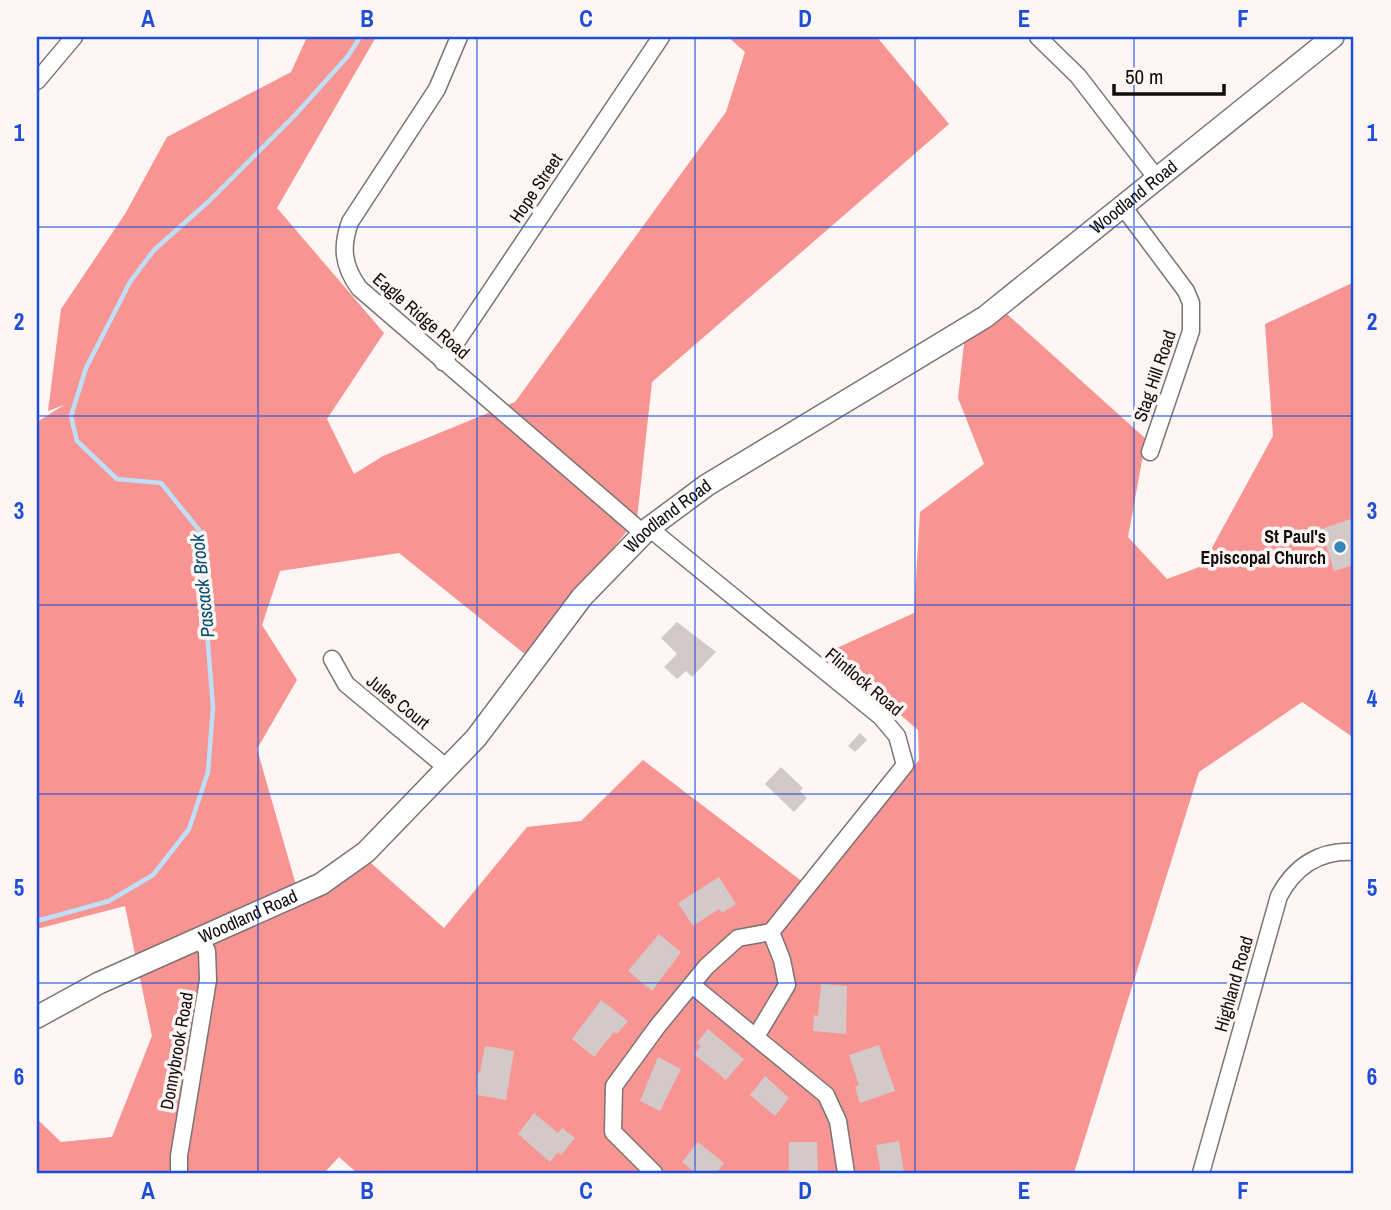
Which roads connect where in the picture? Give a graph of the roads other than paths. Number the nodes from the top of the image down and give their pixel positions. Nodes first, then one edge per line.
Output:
1 (74, 37) edge
2 (459, 37) edge
3 (661, 37) edge
4 (1038, 37) edge
5 (1333, 37) edge
6 (37, 81) edge
7 (1158, 180) junction
8 (1124, 208) junction
9 (443, 362) junction
10 (1150, 452) dead end
11 (646, 530) junction
12 (332, 659) dead end
13 (447, 768) junction
14 (1354, 852) edge
15 (771, 932) junction
16 (200, 937) junction
17 (692, 985) junction
18 (37, 1017) edge
19 (757, 1035) junction
20 (179, 1173) edge
21 (654, 1173) edge
22 (846, 1173) edge
23 (1201, 1173) edge

1 - 6 street
2 - 9 street, Eagle Ridge Road
3 - 9 street, Hope Street
4 - 7 street
5 - 7 street, Woodland Road
7 - 8 street, Woodland Road
8 - 10 street, Stag Hill Road
8 - 11 street, Woodland Road
9 - 11 street, Eagle Ridge Road
11 - 13 street, Woodland Road
11 - 15 street, Flintlock Road
12 - 13 street, Jules Court
13 - 16 street, Woodland Road
14 - 23 street, Highland Road
15 - 17 street
15 - 19 street
16 - 18 street, Woodland Road
16 - 20 street, Donnybrook Road
17 - 19 street
17 - 21 street
19 - 22 street

